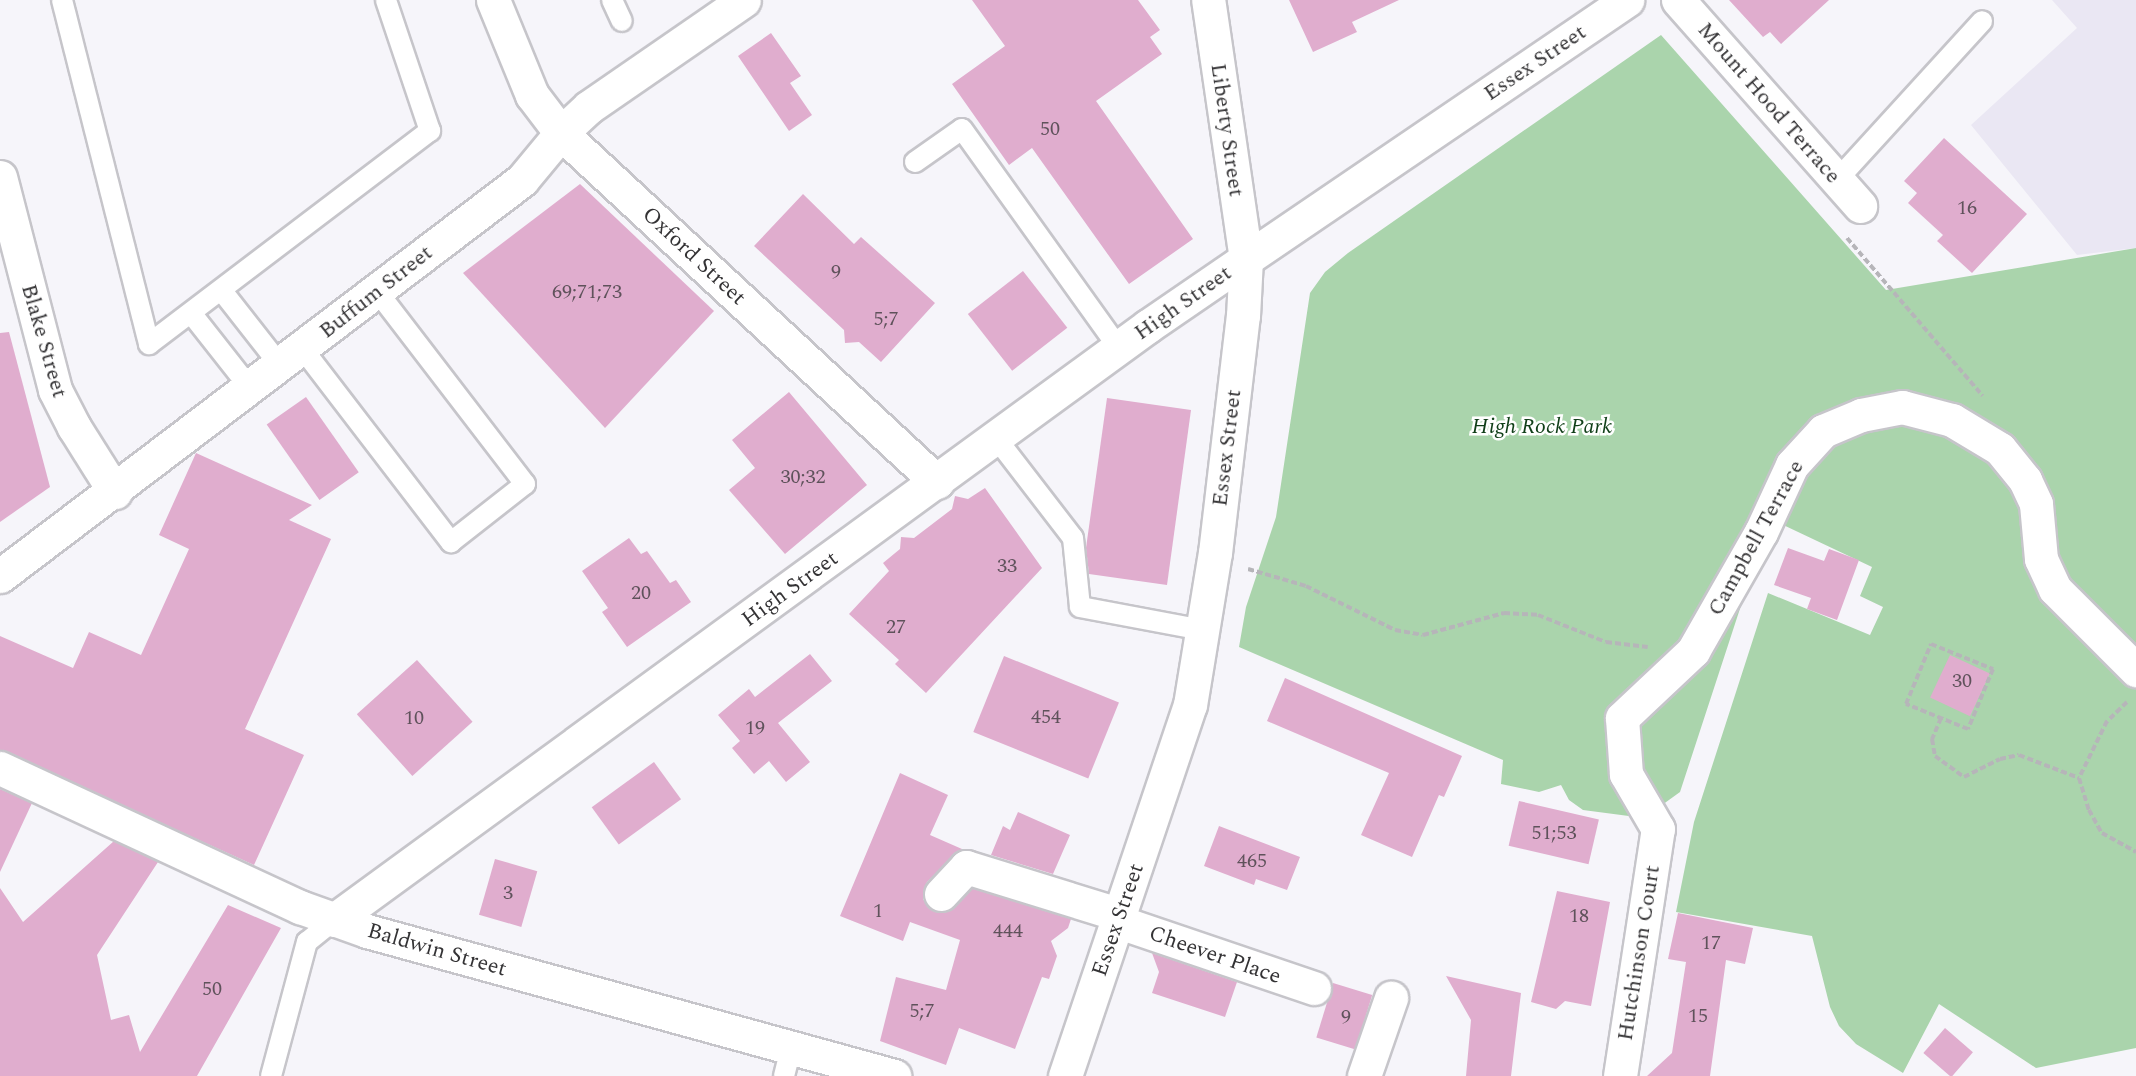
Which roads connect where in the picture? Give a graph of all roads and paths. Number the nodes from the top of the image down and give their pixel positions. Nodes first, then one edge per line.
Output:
1 (62, 0) edge
2 (386, 0) edge
3 (493, 0) edge
4 (612, 0) edge
5 (1208, 0) edge
6 (1627, 0) edge
7 (1678, 0) edge
8 (732, 3) edge
9 (621, 21) dead end
10 (1982, 21) dead end
11 (561, 133) junction
12 (915, 162) dead end
13 (0, 177) edge
14 (1837, 180) junction
15 (1860, 206) dead end
16 (1861, 252) dead end
17 (1246, 260) junction
18 (222, 291) junction
19 (376, 291) junction
20 (191, 313) junction
21 (1119, 348) junction
22 (291, 357) junction
23 (250, 388) junction
24 (1984, 397) dead end
25 (996, 438) junction
26 (937, 482) junction
27 (115, 492) junction
28 (1247, 569) dead end
29 (0, 576) edge
30 (1203, 630) junction
31 (1681, 663) junction
32 (2136, 670) edge
33 (2136, 693) edge
34 (1941, 718) junction
35 (0, 768) edge
36 (2079, 778) junction
37 (1658, 830) joint
38 (2136, 852) edge
39 (941, 894) dead end
40 (1117, 918) junction
41 (334, 920) junction
42 (1314, 988) dead end
43 (1391, 998) dead end
44 (788, 1062) edge
45 (271, 1076) edge
46 (894, 1076) edge
47 (1065, 1076) edge
48 (1364, 1076) edge
49 (1620, 1076) edge

1 - 20 lane
2 - 18 lane
3 - 11 street, Oxford Street
4 - 9 lane
5 - 17 street, Liberty Street
6 - 17 street, Essex Street
7 - 14 street, Mount Hood Terrace
8 - 11 street, Buffum Street
10 - 14 lane
11 - 19 street, Buffum Street
11 - 26 street, Oxford Street
12 - 21 lane
13 - 27 street, Blake Street
14 - 15 street, Mount Hood Terrace
16 - 24 path
17 - 21 street, High Street
17 - 30 street, Essex Street
18 - 20 lane
18 - 22 lane
19 - 22 street, Buffum Street
19 - 22 lane
20 - 23 lane
21 - 25 street, High Street
22 - 23 street, Buffum Street
23 - 27 street, Buffum Street
25 - 26 street, High Street
25 - 30 lane
26 - 41 street, High Street
27 - 29 street, Buffum Street
28 - 31 path
30 - 40 street, Essex Street
31 - 32 street, Campbell Terrace
31 - 37 street, Campbell Terrace
33 - 36 path
34 - 34 path
34 - 36 path
35 - 41 street, Baldwin Street
36 - 38 path
37 - 49 street, Hutchinson Court
39 - 40 street, Cheever Place
40 - 42 street, Cheever Place
40 - 47 street, Essex Street
41 - 44 street, Baldwin Street
41 - 45 lane
43 - 48 street
44 - 46 street, Baldwin Street

